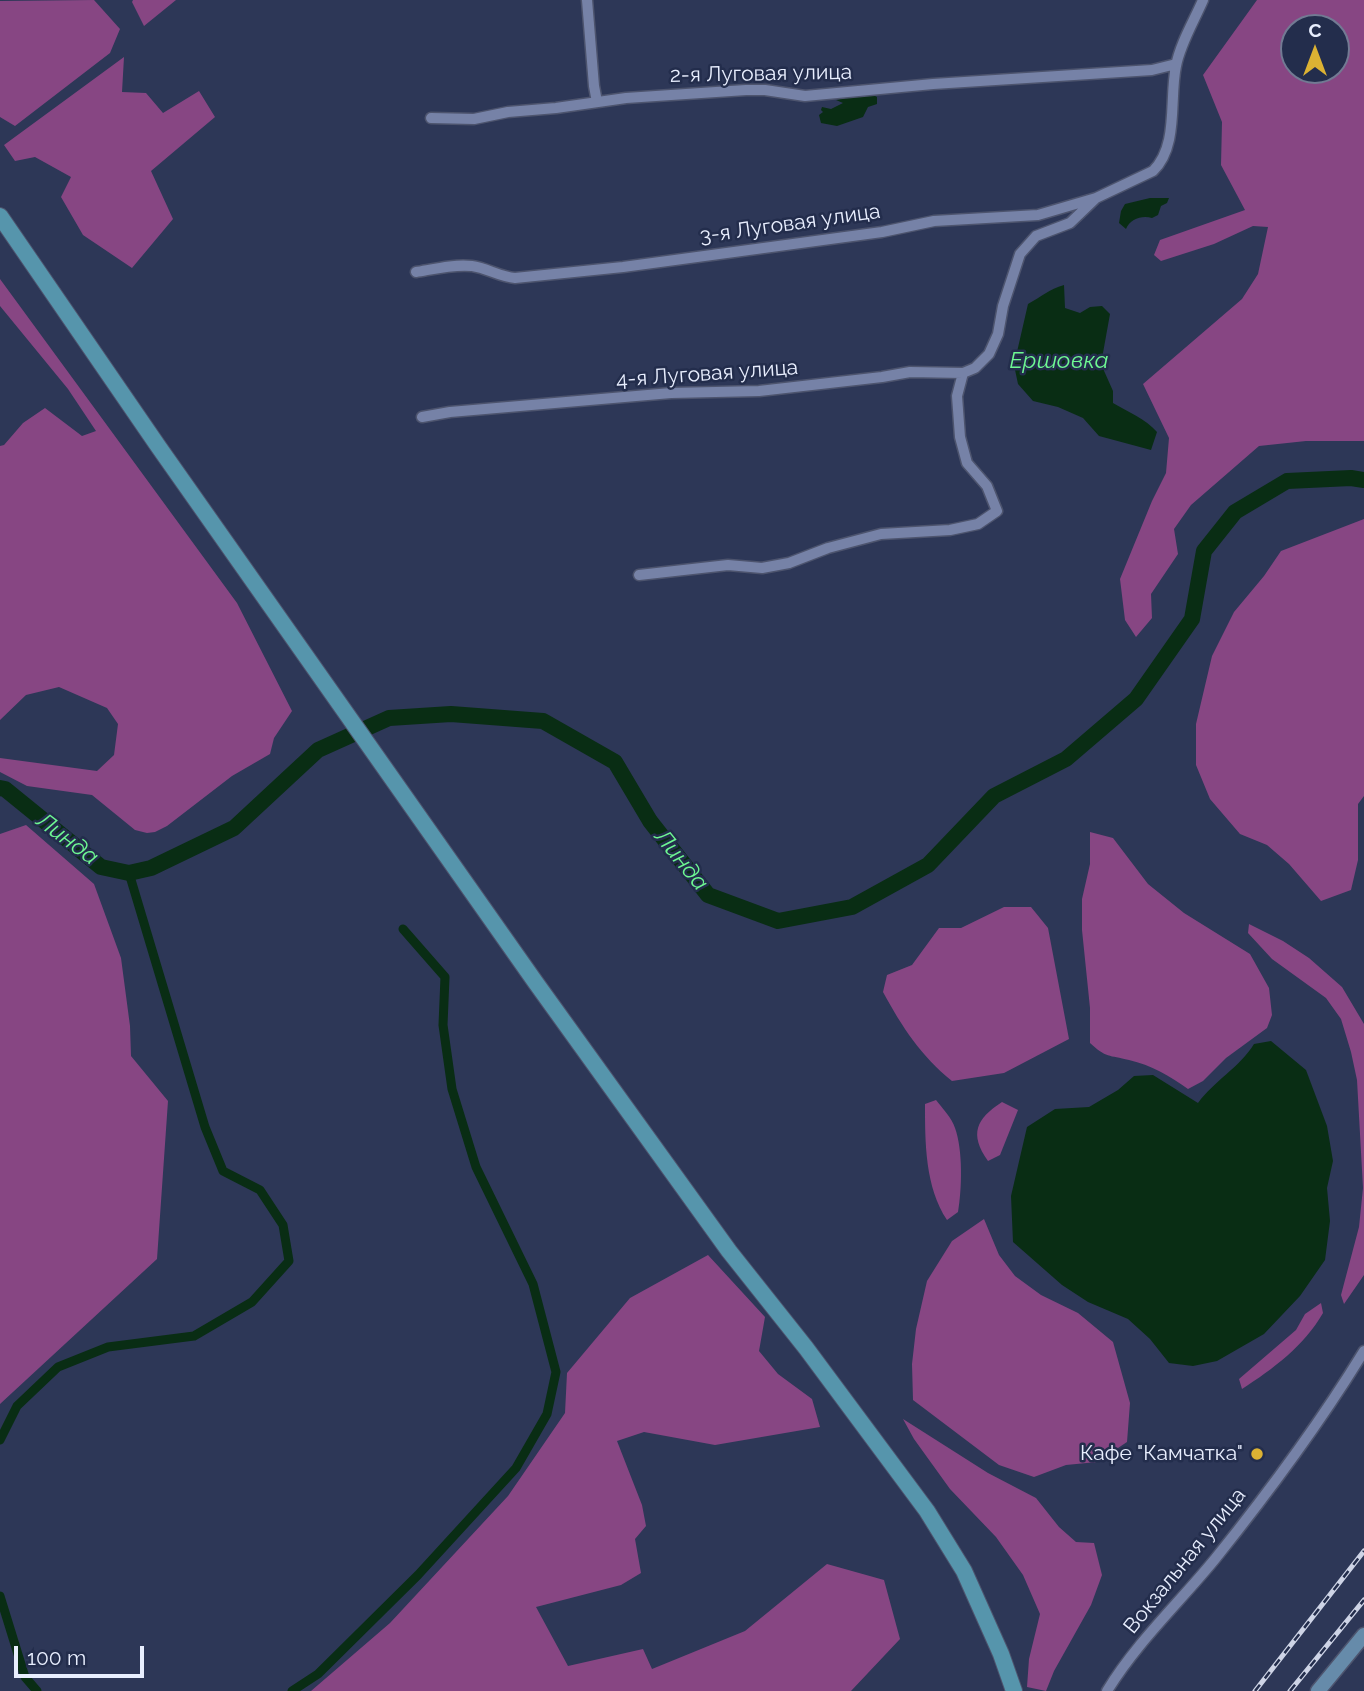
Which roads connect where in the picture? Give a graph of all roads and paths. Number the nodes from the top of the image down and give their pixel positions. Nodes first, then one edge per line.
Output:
1 (587, 0) edge
2 (1203, 0) edge
3 (1176, 64) junction
4 (597, 102) junction
5 (431, 118) dead end
6 (1096, 198) junction
7 (0, 216) edge
8 (416, 272) dead end
9 (963, 373) junction
10 (422, 417) dead end
11 (639, 575) dead end
12 (1364, 1351) edge
13 (1364, 1635) edge
14 (1014, 1691) edge
15 (1107, 1691) edge
16 (1318, 1691) edge

1 - 4 street
2 - 3 street
3 - 4 street, 2-я Луговая улица
3 - 6 street, 3-я Луговая улица
4 - 5 street, 2-я Луговая улица
6 - 8 street, 3-я Луговая улица
6 - 9 street
7 - 14 main road
9 - 10 street, 4-я Луговая улица
9 - 11 street
12 - 15 street, Вокзальная улица
13 - 16 street

